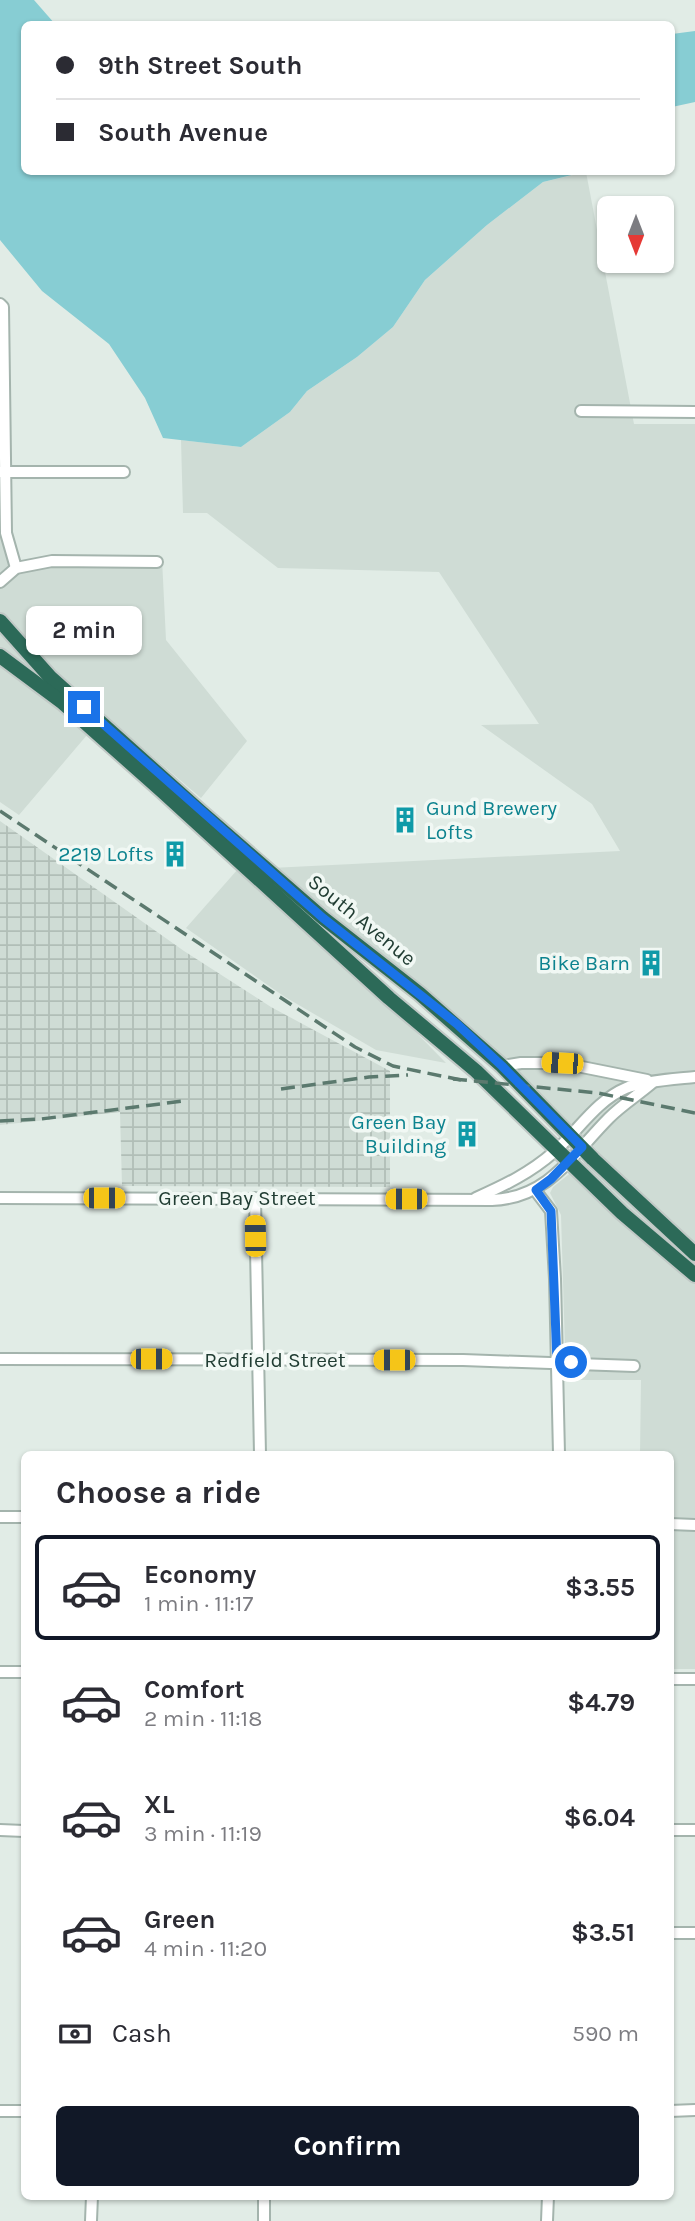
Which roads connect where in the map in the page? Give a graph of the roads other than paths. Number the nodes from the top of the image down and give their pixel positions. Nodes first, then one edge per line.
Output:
1 (0, 304) edge
2 (580, 411) dead end
3 (695, 412) edge
4 (2, 472) edge
5 (124, 472) dead end
6 (157, 562) dead end
7 (16, 568) junction
8 (0, 582) edge
9 (0, 621) edge
10 (0, 656) edge
11 (502, 1066) junction
12 (695, 1077) edge
13 (658, 1082) junction
14 (571, 1135) junction
15 (582, 1147) junction
16 (556, 1150) junction
17 (569, 1162) junction
18 (536, 1190) junction
19 (0, 1198) edge
20 (255, 1198) junction
21 (473, 1199) junction
22 (695, 1254) edge
23 (695, 1275) edge
24 (0, 1359) edge
25 (257, 1359) junction
26 (557, 1362) junction
27 (634, 1366) dead end
28 (260, 1451) edge
29 (559, 1451) edge
30 (0, 1517) edge
31 (21, 1517) edge
32 (674, 1524) edge
33 (695, 1525) edge
34 (0, 1672) edge
35 (21, 1672) edge
36 (674, 1679) edge
37 (695, 1679) edge
38 (0, 1830) edge
39 (674, 1830) edge
40 (695, 1830) edge
41 (21, 1831) edge
42 (674, 1933) edge
43 (695, 1933) edge
44 (695, 2110) edge
45 (0, 2111) edge
46 (21, 2111) edge
47 (674, 2111) edge
48 (92, 2200) edge
49 (264, 2200) edge
50 (548, 2200) edge
51 (91, 2221) edge
52 (264, 2221) edge
53 (547, 2221) edge

1 - 4 street
2 - 3 street
4 - 5 street
4 - 7 street
6 - 7 street
7 - 8 street
9 - 11 highway, South Avenue
10 - 16 highway, South Avenue
11 - 13 street
11 - 14 highway, South Avenue
12 - 13 street
13 - 14 street, Green Bay Street
13 - 15 street, Green Bay Street
14 - 15 highway, South Avenue
14 - 16 street, Green Bay Street
15 - 17 street, Green Bay Street
15 - 22 highway, South Avenue
16 - 17 highway, South Avenue
16 - 21 street, Green Bay Street
17 - 18 street, Green Bay Street
17 - 23 highway, South Avenue
18 - 21 street, Green Bay Street
18 - 26 street
19 - 20 street, Green Bay Street
20 - 21 street, Green Bay Street
20 - 25 street
24 - 25 street, Redfield Street
25 - 26 street, Redfield Street
25 - 28 street
26 - 27 street, Redfield Street
26 - 29 street
30 - 31 street
32 - 33 street
34 - 35 street
36 - 37 street
38 - 41 street
39 - 40 street
42 - 43 street
44 - 47 street
45 - 46 street
48 - 51 street
49 - 52 street
50 - 53 street

